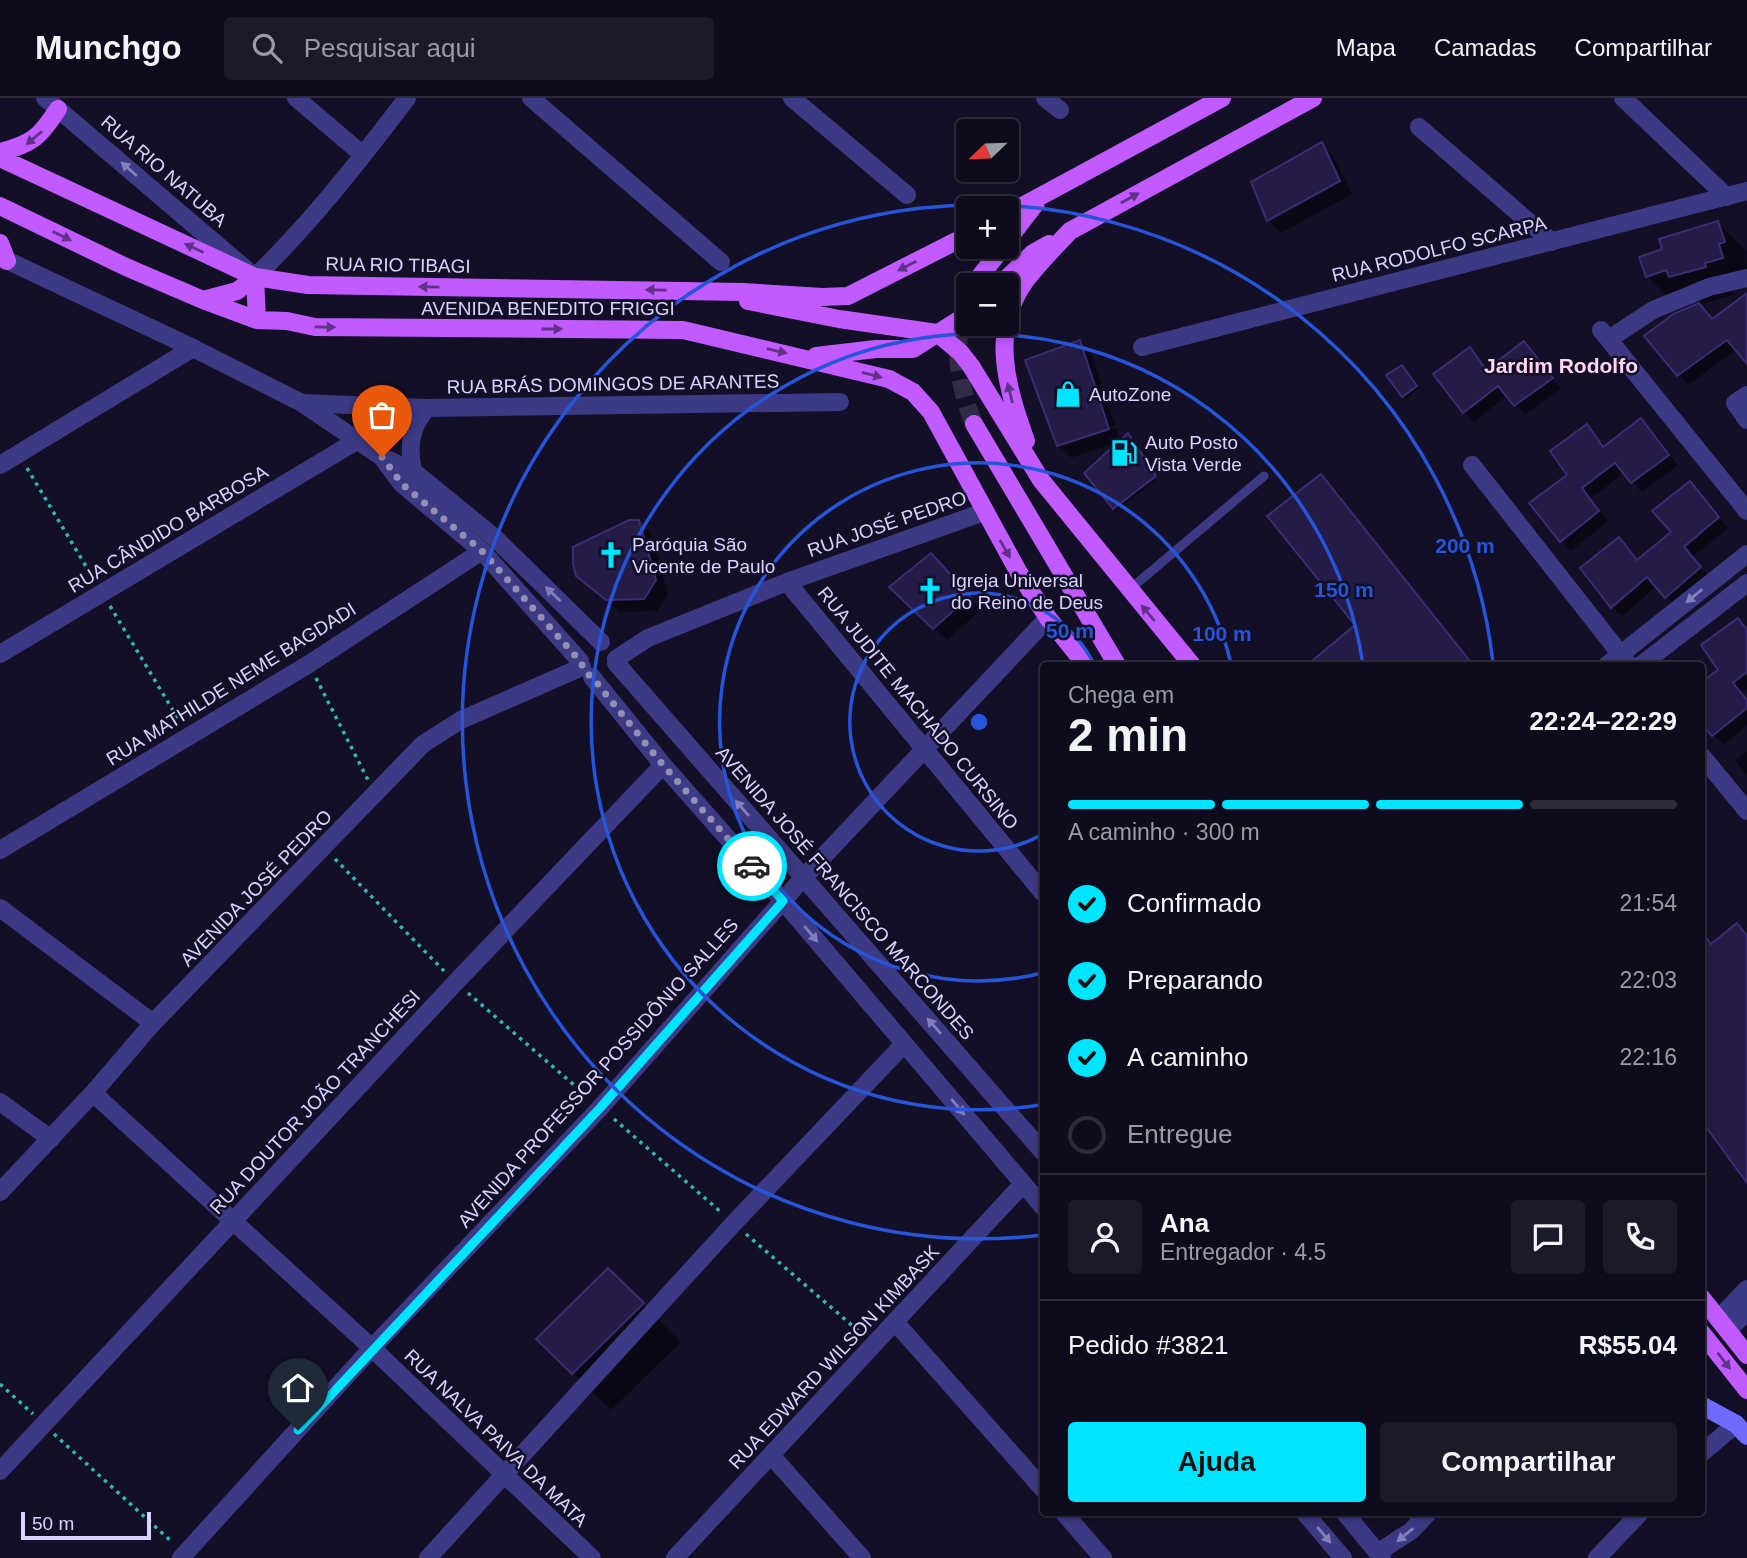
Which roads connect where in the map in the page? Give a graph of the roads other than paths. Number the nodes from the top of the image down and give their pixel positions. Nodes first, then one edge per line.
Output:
1 (296, 98) edge
2 (407, 98) edge
3 (531, 98) edge
4 (792, 98) edge
5 (1045, 98) edge
6 (1222, 98) edge
7 (1313, 98) edge
8 (1623, 98) edge
9 (51, 104) edge
10 (1060, 110) dead end
11 (1419, 127) dead end
12 (0, 152) edge
13 (363, 155) junction
14 (0, 158) edge
15 (1747, 191) edge
16 (908, 195) dead end
17 (1727, 197) junction
18 (1041, 198) junction
19 (0, 206) edge
20 (1019, 209) edge
21 (1019, 226) edge
22 (1070, 231) junction
23 (956, 241) edge
24 (1552, 242) junction
25 (0, 243) edge
26 (994, 259) edge
27 (2, 261) edge
28 (721, 262) dead end
29 (983, 273) edge
30 (1012, 273) edge
31 (256, 277) junction
32 (1747, 278) edge
33 (693, 291) junction
34 (203, 300) junction
35 (257, 320) junction
36 (956, 321) edge
37 (937, 333) junction
38 (1142, 347) dead end
39 (193, 348) junction
40 (806, 358) junction
41 (1747, 395) edge
42 (840, 402) dead end
43 (302, 403) junction
44 (427, 408) junction
45 (1747, 420) edge
46 (974, 424) tunnel mouth
47 (358, 440) junction
48 (382, 457) junction
49 (0, 465) edge
50 (1472, 465) dead end
51 (413, 471) junction
52 (1264, 476) dead end
53 (1041, 480) junction
54 (984, 512) junction
55 (1747, 512) edge
56 (482, 551) junction
57 (1747, 554) edge
58 (787, 582) junction
59 (1747, 583) edge
60 (1129, 590) junction
61 (1048, 618) junction
62 (610, 652) junction
63 (0, 654) edge
64 (1084, 662) edge
65 (1115, 662) edge
66 (1189, 662) edge
67 (1619, 662) edge
68 (1645, 662) edge
69 (584, 668) junction
70 (925, 749) junction
71 (1705, 760) edge
72 (663, 765) junction
73 (1747, 811) edge
74 (0, 850) edge
75 (803, 878) junction
76 (1040, 889) edge
77 (783, 901) junction
78 (0, 908) edge
79 (153, 1023) junction
80 (904, 1044) junction
81 (93, 1093) junction
82 (0, 1102) edge
83 (51, 1139) junction
84 (1040, 1142) edge
85 (1023, 1184) junction
86 (0, 1192) edge
87 (1040, 1204) edge
88 (232, 1222) junction
89 (1747, 1289) edge
90 (1705, 1302) edge
91 (1747, 1311) edge
92 (895, 1322) junction
93 (1732, 1335) edge
94 (1705, 1337) edge
95 (372, 1348) junction
96 (1747, 1355) edge
97 (1747, 1390) edge
98 (1705, 1407) edge
99 (1742, 1430) edge
100 (1705, 1452) edge
101 (771, 1455) junction
102 (0, 1471) edge
103 (505, 1474) junction
104 (1040, 1486) edge
105 (1066, 1516) edge
106 (1307, 1516) edge
107 (1347, 1516) edge
108 (1425, 1516) edge
109 (1637, 1516) edge
110 (183, 1556) edge
111 (1379, 1556) edge
112 (428, 1558) edge
113 (592, 1558) edge
114 (675, 1558) edge
115 (862, 1558) edge
116 (1103, 1558) edge
117 (1343, 1558) edge
118 (1597, 1558) edge

1 - 13 street
2 - 13 street
3 - 28 street
4 - 16 street
5 - 10 street
6 - 18 main road
22 -> 7 main road
8 - 17 street
9 -> 12 main road
31 -> 9 street, RUA RIO NATUBA
11 - 24 street
13 - 31 street
31 -> 14 main road, RUA RIO TIBAGI
15 - 17 street, RUA RODOLFO SCARPA
17 - 24 street, RUA RODOLFO SCARPA
18 - 20 main road
18 - 21 main road
19 -> 34 main road, AVENIDA BENEDITO FRIGGI
22 - 30 main road
53 -> 22 main road
23 -> 33 main road, RUA RIO TIBAGI
24 - 38 street, RUA RODOLFO SCARPA
25 - 27 main road
26 - 29 main road
27 - 39 street, AVENIDA JOSÉ FRANCISCO MARCONDES
33 -> 31 main road, RUA RIO TIBAGI
31 - 34 main road
31 - 35 main road
32 - 55 street
33 - 37 main road
34 - 35 main road, AVENIDA BENEDITO FRIGGI
35 -> 40 main road, AVENIDA BENEDITO FRIGGI
36 - 37 main road
37 - 40 main road
37 - 53 main road
39 - 43 street, AVENIDA JOSÉ FRANCISCO MARCONDES
39 - 49 street
40 -> 54 main road, AVENIDA BENEDITO FRIGGI
41 - 45 street
42 - 44 street, RUA BRÁS DOMINGOS DE ARANTES
43 - 44 street, RUA BRÁS DOMINGOS DE ARANTES
43 - 47 street, AVENIDA JOSÉ FRANCISCO MARCONDES
44 - 51 street
46 - 65 main road
47 - 48 street, AVENIDA JOSÉ FRANCISCO MARCONDES
47 - 63 street, RUA CÂNDIDO BARBOSA
48 - 51 street, AVENIDA JOSÉ FRANCISCO MARCONDES
48 - 56 street, AVENIDA JOSÉ FRANCISCO MARCONDES
50 - 67 street
62 -> 51 street, AVENIDA JOSÉ FRANCISCO MARCONDES
52 - 60 lane
53 - 60 main road
54 - 58 street, RUA JOSÉ PEDRO
54 -> 61 main road, AVENIDA BENEDITO FRIGGI
56 - 69 street, AVENIDA JOSÉ FRANCISCO MARCONDES
56 - 74 street, RUA MATHILDE NEME BAGDADI
57 -> 67 street
58 - 62 street, RUA JOSÉ PEDRO
58 - 70 street, RUA JUDITE MACHADO CURSINO
59 - 68 street
66 -> 60 main road
61 - 64 main road, AVENIDA BENEDITO FRIGGI
61 - 70 street, AVENIDA PROFESSOR POSSIDÔNIO SALLES
62 - 69 street
62 - 69 street
75 -> 62 street, AVENIDA JOSÉ FRANCISCO MARCONDES
69 - 72 street, AVENIDA JOSÉ FRANCISCO MARCONDES
69 - 79 street, AVENIDA JOSÉ PEDRO
70 - 75 street, AVENIDA PROFESSOR POSSIDÔNIO SALLES
70 - 76 street, RUA JUDITE MACHADO CURSINO
71 - 73 street
72 - 77 street, AVENIDA JOSÉ FRANCISCO MARCONDES
72 - 88 street, RUA DOUTOR JOÃO TRANCHESI
75 - 77 street, AVENIDA PROFESSOR POSSIDÔNIO SALLES
84 -> 75 street, AVENIDA JOSÉ FRANCISCO MARCONDES
77 -> 80 street, AVENIDA JOSÉ FRANCISCO MARCONDES
77 - 95 street, AVENIDA PROFESSOR POSSIDÔNIO SALLES
78 - 79 street
79 - 81 street, AVENIDA JOSÉ PEDRO
80 -> 85 street, AVENIDA JOSÉ FRANCISCO MARCONDES
80 - 103 street
81 - 83 street, AVENIDA JOSÉ PEDRO
81 - 88 street, RUA NALVA PAIVA DA MATA
82 - 83 street
83 - 86 street, AVENIDA JOSÉ PEDRO
85 - 87 street, AVENIDA JOSÉ FRANCISCO MARCONDES
85 - 92 street, RUA EDWARD WILSON KIMBASK
88 - 95 street, RUA NALVA PAIVA DA MATA
88 - 102 street, RUA DOUTOR JOÃO TRANCHESI
89 - 93 street
90 - 93 main road
91 - 93 street
92 - 101 street, RUA EDWARD WILSON KIMBASK
92 - 104 street
93 - 96 main road
94 -> 97 main road
95 - 103 street, RUA NALVA PAIVA DA MATA
95 - 110 street, AVENIDA PROFESSOR POSSIDÔNIO SALLES
98 - 99 main road
99 - 100 street
101 - 114 street, RUA EDWARD WILSON KIMBASK
101 - 115 street
103 - 112 street
103 - 113 street, RUA NALVA PAIVA DA MATA
105 - 116 street
106 -> 117 street
107 - 111 street
108 -> 111 street
109 - 118 street

